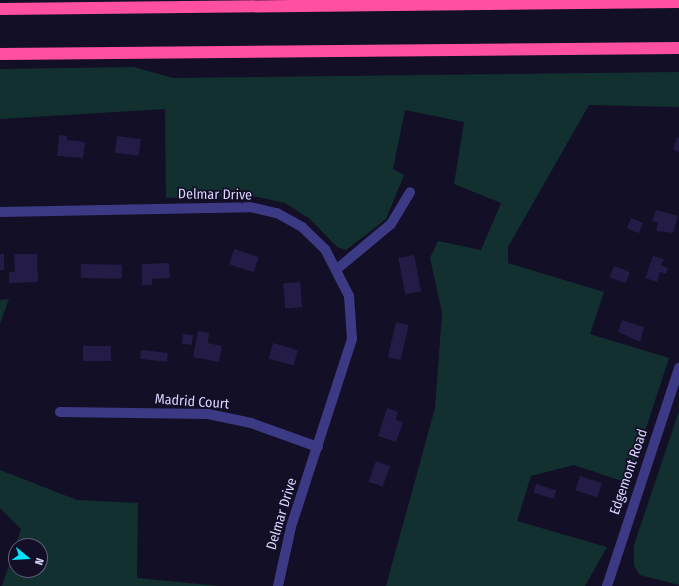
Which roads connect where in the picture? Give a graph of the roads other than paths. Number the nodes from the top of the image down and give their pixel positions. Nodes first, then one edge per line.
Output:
1 (679, 2) edge
2 (0, 9) edge
3 (679, 48) edge
4 (0, 54) edge
5 (410, 192) dead end
6 (0, 212) edge
7 (337, 269) junction
8 (679, 368) edge
9 (60, 412) dead end
10 (318, 447) junction
11 (278, 586) edge
12 (607, 586) edge

1 - 2 highway
3 - 4 highway
5 - 7 street
6 - 7 street, Delmar Drive
7 - 10 street, Delmar Drive
8 - 12 street, Edgemont Road
9 - 10 street, Madrid Court
10 - 11 street, Delmar Drive

